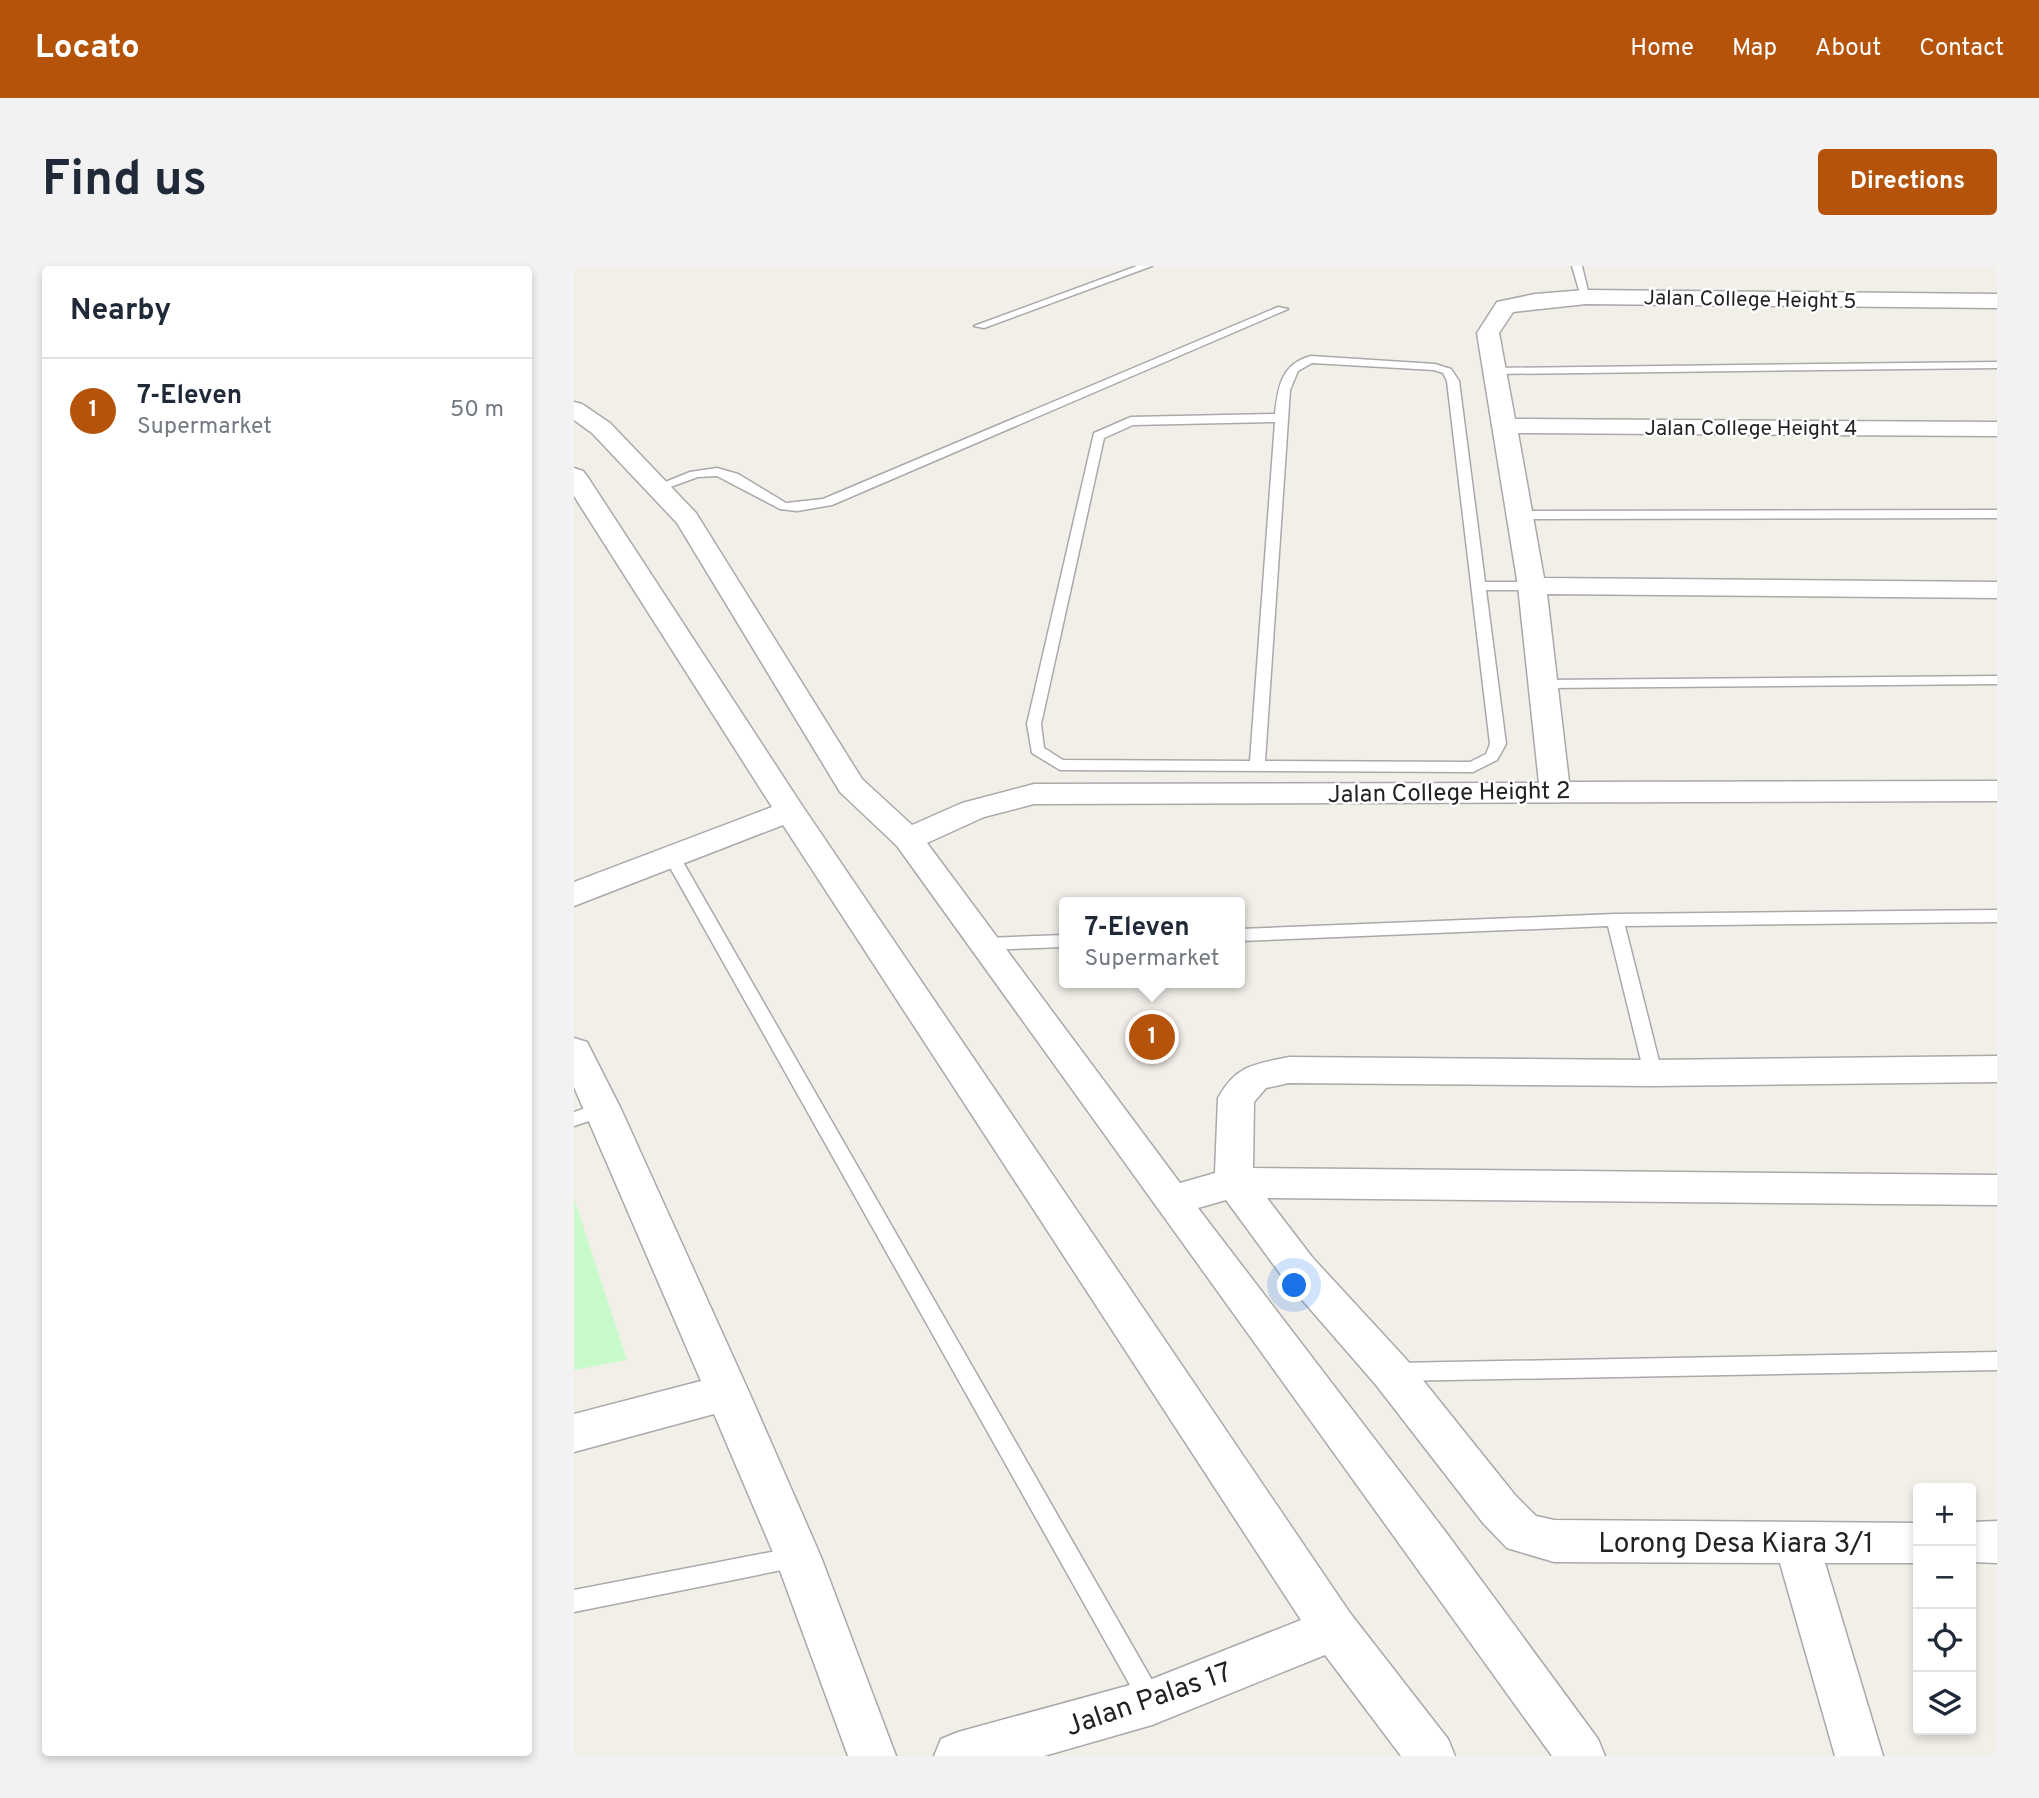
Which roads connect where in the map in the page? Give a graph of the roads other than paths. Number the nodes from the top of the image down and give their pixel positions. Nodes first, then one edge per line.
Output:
1 (1147, 266) edge
2 (1577, 266) edge
3 (1586, 297) junction
4 (1997, 301) edge
5 (1282, 309) dead end
6 (980, 326) dead end
7 (1997, 365) edge
8 (1494, 371) junction
9 (574, 409) edge
10 (1280, 418) junction
11 (1506, 426) junction
12 (1997, 429) edge
13 (576, 484) edge
14 (659, 487) junction
15 (1997, 514) edge
16 (1518, 515) junction
17 (1479, 586) junction
18 (1532, 586) junction
19 (1997, 590) edge
20 (1997, 680) edge
21 (1544, 684) junction
22 (1257, 766) junction
23 (1555, 791) junction
24 (1997, 791) edge
25 (790, 811) junction
26 (908, 839) junction
27 (671, 855) junction
28 (574, 895) edge
29 (1997, 916) edge
30 (1615, 920) junction
31 (1245, 935) edge
32 (1059, 941) edge
33 (985, 944) junction
34 (574, 1051) edge
35 (1997, 1069) edge
36 (1653, 1073) junction
37 (589, 1114) edge
38 (1234, 1183) junction
39 (1997, 1190) edge
40 (1171, 1201) junction
41 (1997, 1361) edge
42 (1391, 1372) junction
43 (728, 1392) junction
44 (574, 1433) edge
45 (1913, 1542) edge
46 (1976, 1542) edge
47 (1997, 1542) edge
48 (1797, 1543) junction
49 (798, 1557) junction
50 (574, 1601) edge
51 (1334, 1629) junction
52 (1152, 1702) junction
53 (872, 1756) edge
54 (958, 1756) edge
55 (1431, 1756) edge
56 (1581, 1756) edge
57 (1859, 1756) edge

1 - 6 lane
2 - 3 lane
3 - 4 street, Jalan College Height 5
3 - 8 street, Jalan College Height 5
5 - 14 lane
7 - 8 lane
8 - 11 street
9 - 14 street
10 - 17 lane
10 - 22 lane
10 - 22 lane
11 - 12 street, Jalan College Height 4
11 - 16 street
13 - 25 street
14 - 26 street
15 - 16 lane
16 - 18 street
17 - 18 lane
17 - 22 lane
18 - 19 street
18 - 21 street
20 - 21 lane
21 - 23 street
23 - 24 street, Jalan College Height 2
23 - 26 street, Jalan College Height 2
25 - 27 street
25 - 51 street
26 - 33 street
27 - 28 street
27 - 52 lane
29 - 30 lane
30 - 31 lane
30 - 36 lane
32 - 33 lane
33 - 40 street
34 - 37 street
35 - 36 street
36 - 38 street
37 - 43 street
38 - 39 street
38 - 40 street
38 - 42 street, Lorong Desa Kiara 3/1
40 - 56 street
41 - 42 lane
42 - 48 street, Lorong Desa Kiara 3/1
43 - 44 street
43 - 49 street
45 - 48 street, Lorong Desa Kiara 3/1
46 - 47 street
48 - 57 street
49 - 50 lane
49 - 53 street
51 - 52 street, Jalan Palas 17
51 - 55 street
52 - 54 street, Jalan Palas 17

